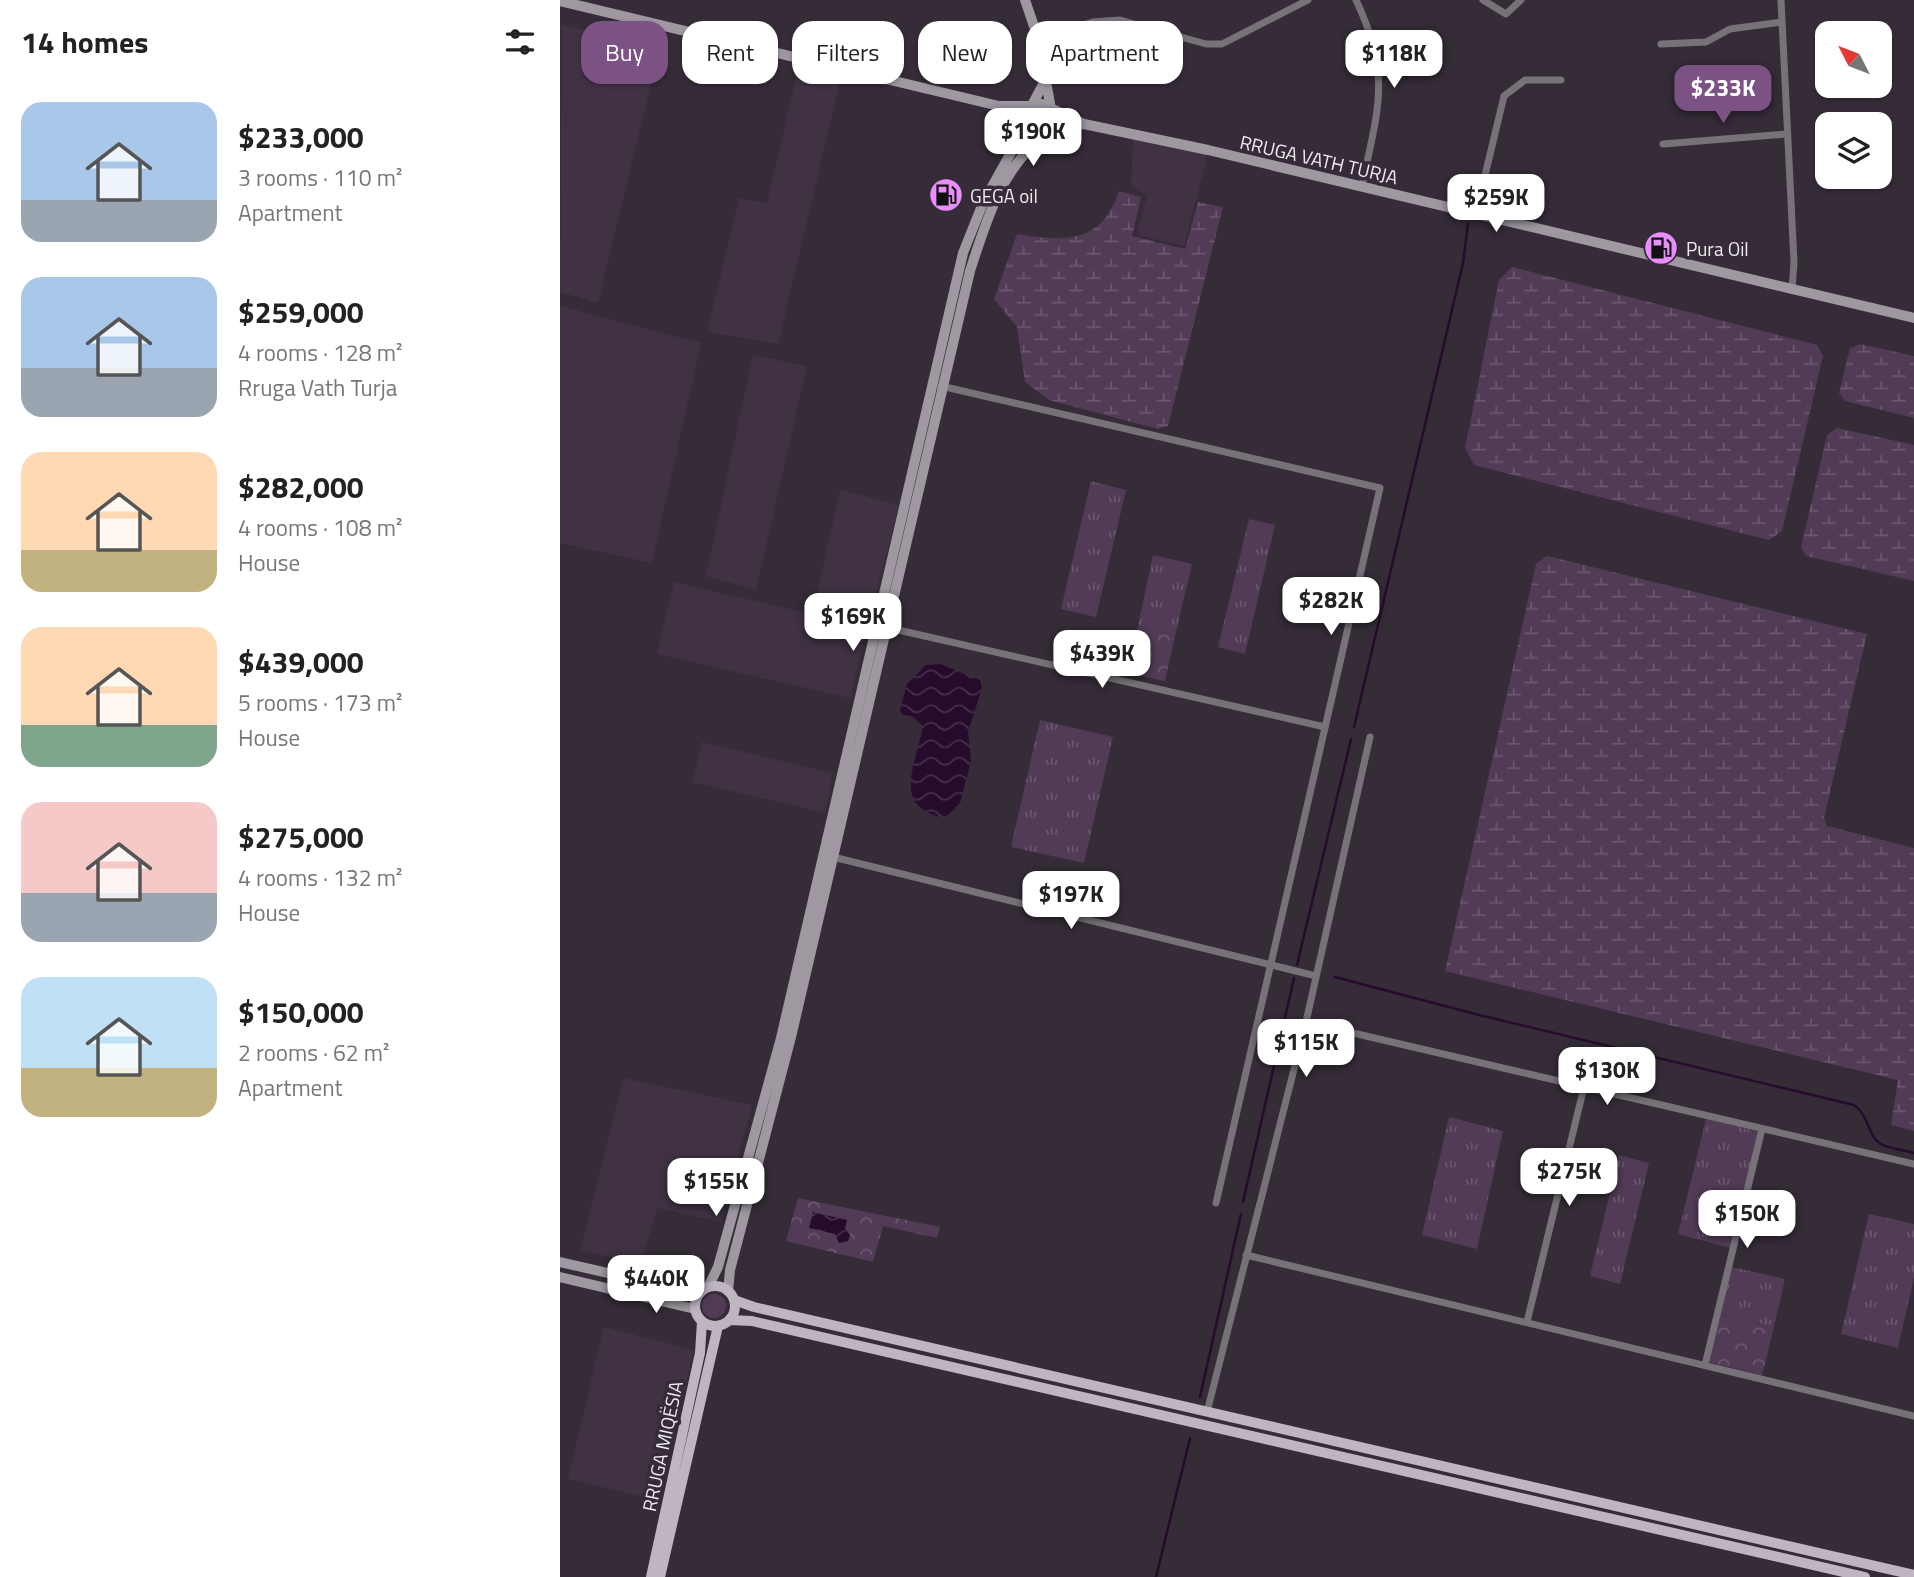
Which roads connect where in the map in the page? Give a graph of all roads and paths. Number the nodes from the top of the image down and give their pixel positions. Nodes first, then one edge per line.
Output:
1 (1025, 0) edge
2 (1308, 0) edge
3 (1356, 0) edge
4 (1483, 0) edge
5 (1521, 0) edge
6 (1781, 0) edge
7 (560, 1) edge
8 (1032, 21) edge
9 (1103, 21) edge
10 (1126, 21) edge
11 (1782, 22) junction
12 (1183, 37) edge
13 (1661, 44) dead end
14 (1561, 80) dead end
15 (1042, 84) edge
16 (1048, 84) edge
17 (1030, 105) junction
18 (999, 106) junction
19 (1052, 111) junction
20 (1084, 124) junction
21 (1022, 128) junction
22 (1053, 132) junction
23 (1786, 134) junction
24 (1041, 139) junction
25 (1663, 144) dead end
26 (1362, 187) junction
27 (1476, 213) junction
28 (1793, 290) junction
29 (1914, 318) edge
30 (941, 386) junction
31 (885, 626) junction
32 (1325, 727) junction
33 (1370, 737) dead end
34 (833, 857) junction
35 (1271, 965) junction
36 (1316, 976) junction
37 (1306, 1022) junction
38 (1584, 1087) junction
39 (1762, 1129) junction
40 (1914, 1164) edge
41 (1216, 1203) dead end
42 (1246, 1255) junction
43 (560, 1262) edge
44 (560, 1278) edge
45 (703, 1291) junction
46 (731, 1295) junction
47 (695, 1309) junction
48 (730, 1320) junction
49 (702, 1322) junction
50 (1527, 1322) junction
51 (718, 1326) junction
52 (1705, 1365) junction
53 (1207, 1412) junction
54 (1914, 1416) edge
55 (1914, 1575) edge
56 (650, 1577) edge
57 (660, 1577) edge
58 (1865, 1577) edge

1 - 8 street
2 - 12 street
3 - 26 street
4 - 5 street
6 - 11 street
7 - 18 street, RRUGA VATH TURJA
9 - 10 street
11 - 13 street
11 - 23 street
14 - 27 street
15 - 17 street
16 - 19 street
17 - 18 street, RRUGA VATH TURJA
17 - 19 street, RRUGA VATH TURJA
17 - 21 street
18 - 21 street, RRUGA VATH TURJA
19 - 20 street, RRUGA VATH TURJA
19 - 22 street
20 - 22 street, RRUGA VATH TURJA
20 - 26 street, RRUGA VATH TURJA
21 - 24 street, RRUGA VATH TURJA
21 - 45 street
22 - 24 street, RRUGA VATH TURJA
23 - 25 street
23 - 28 street
24 - 30 street
26 - 27 street, RRUGA VATH TURJA
27 - 28 street, RRUGA VATH TURJA
28 - 29 street, RRUGA VATH TURJA
30 - 31 street
30 - 32 street
31 - 32 street
31 - 34 street
32 - 35 street
33 - 36 street
34 - 35 street
34 - 46 street
35 - 36 street
35 - 41 street
36 - 37 street
37 - 38 street
37 - 42 street
38 - 39 street
38 - 50 street
39 - 40 street
39 - 52 street
42 - 50 street
42 - 53 street
43 - 45 street
44 - 47 street
45 - 46 main road
45 - 47 main road
46 - 48 main road
46 - 53 main road
47 - 49 main road
48 - 51 main road
48 - 58 main road
49 - 51 main road
49 - 56 main road, RRUGA MIQËSIA
50 - 52 street
51 - 57 main road, RRUGA MIQËSIA
52 - 54 street
53 - 55 main road

